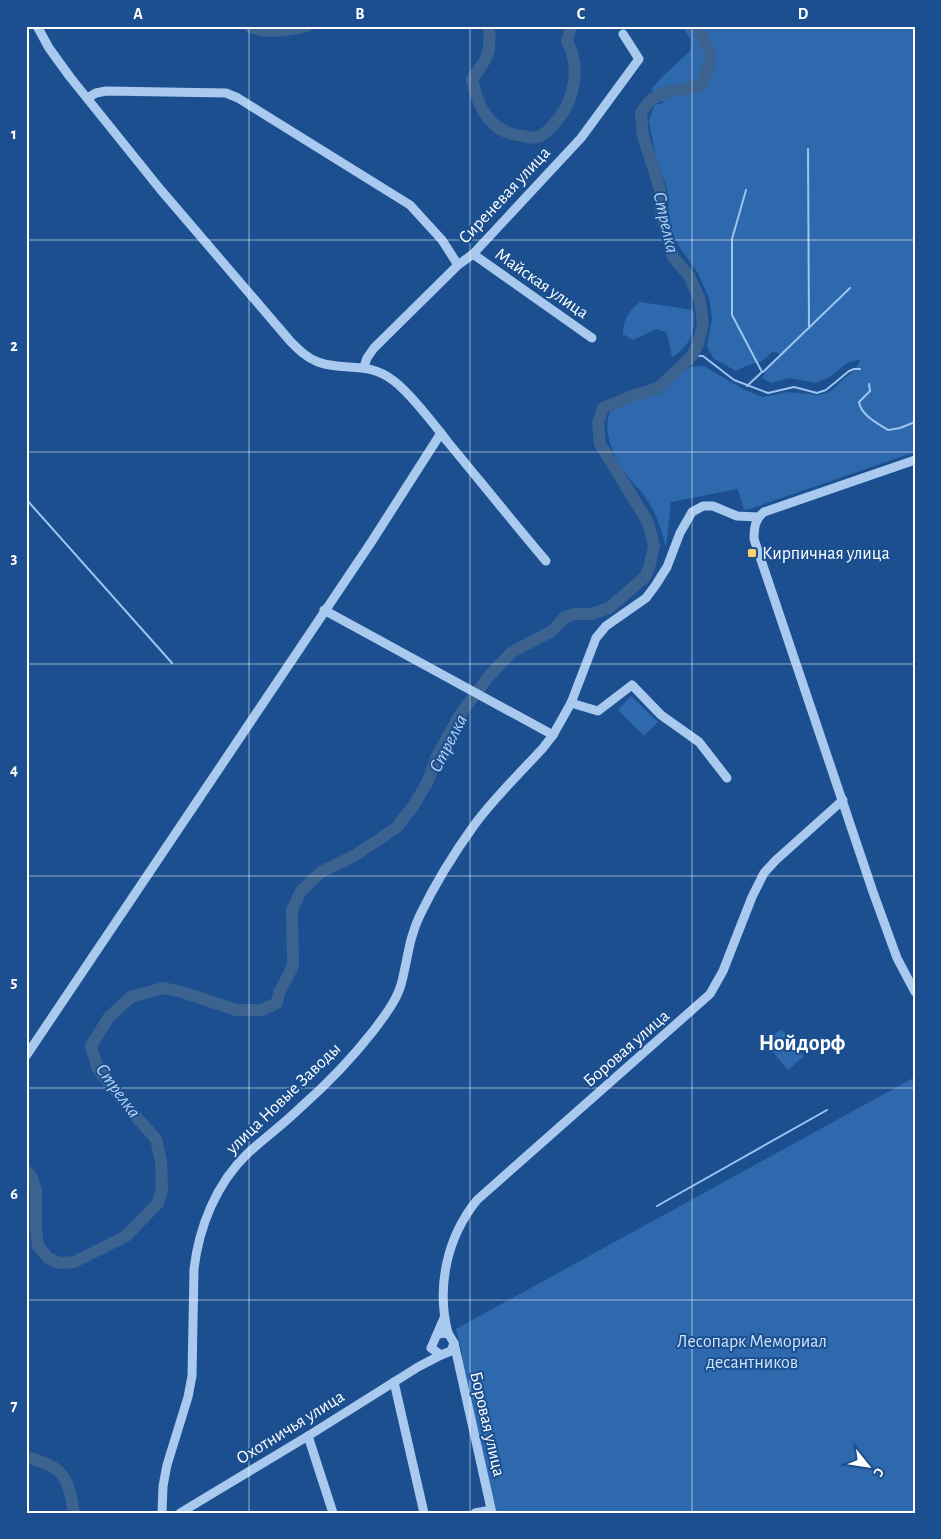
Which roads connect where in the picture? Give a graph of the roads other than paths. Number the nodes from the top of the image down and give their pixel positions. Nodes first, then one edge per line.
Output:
1 (37, 26) edge
2 (623, 34) dead end
3 (87, 98) junction
4 (473, 254) junction
5 (458, 265) junction
6 (592, 338) dead end
7 (364, 367) junction
8 (440, 433) junction
9 (915, 460) edge
10 (757, 521) junction
11 (546, 561) dead end
12 (324, 610) junction
13 (571, 703) junction
14 (553, 735) junction
15 (727, 778) dead end
16 (843, 800) junction
17 (915, 992) edge
18 (26, 1056) edge
19 (444, 1318) junction
20 (448, 1333) junction
21 (438, 1334) junction
22 (454, 1343) junction
23 (431, 1348) junction
24 (444, 1355) junction
25 (456, 1355) junction
26 (418, 1367) junction
27 (394, 1382) junction
28 (308, 1436) junction
29 (491, 1512) edge
30 (162, 1513) edge
31 (180, 1513) edge
32 (333, 1513) edge
33 (424, 1513) edge
34 (475, 1513) edge

1 - 3 street
2 - 4 street, Сиреневая улица
3 - 5 street
3 - 7 street
4 - 5 street, Сиреневая улица
4 - 6 street, Майская улица
5 - 7 street, Сиреневая улица
7 - 8 street
8 - 11 street
8 - 12 street
9 - 10 street
10 - 13 street, улица Новые Заводы
10 - 16 street
12 - 14 street
12 - 18 street
13 - 14 street, улица Новые Заводы
13 - 15 street
14 - 30 street, улица Новые Заводы
16 - 17 street
16 - 19 street, Боровая улица
19 - 20 street, Боровая улица
19 - 21 street, Боровая улица
20 - 21 street
20 - 22 street
21 - 23 street
22 - 24 street
22 - 25 street, Боровая улица
23 - 24 street
23 - 26 street, Охотничья улица
24 - 25 street
24 - 26 street, Охотничья улица
25 - 29 street, Боровая улица
26 - 27 street, Охотничья улица
27 - 28 street, Охотничья улица
27 - 33 street
28 - 31 street, Охотничья улица
28 - 32 street
29 - 34 street

